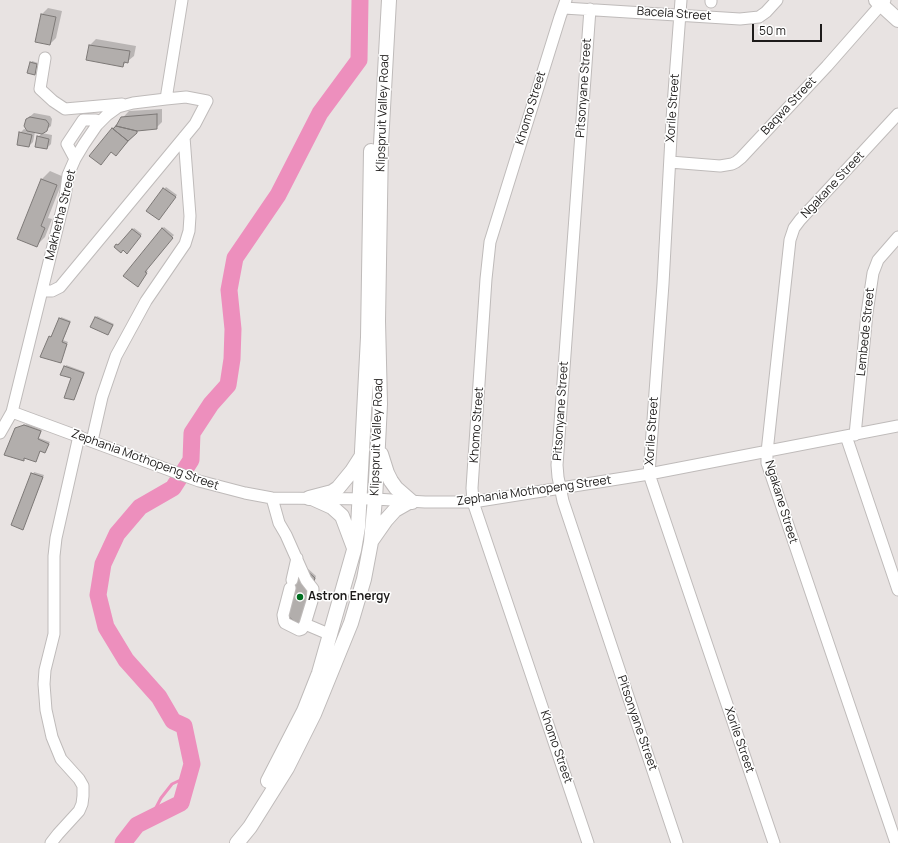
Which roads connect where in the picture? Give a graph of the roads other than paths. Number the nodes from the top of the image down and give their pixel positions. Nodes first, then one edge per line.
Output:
1 (182, 0) edge
2 (379, 0) edge
3 (389, 0) edge
4 (681, 0) edge
5 (777, 0) edge
6 (880, 2) edge
7 (565, 4) edge
8 (590, 9) junction
9 (680, 15) junction
10 (898, 20) edge
11 (45, 58) dead end
12 (166, 99) junction
13 (133, 103) junction
14 (898, 114) edge
15 (184, 137) junction
16 (670, 162) junction
17 (898, 237) edge
18 (42, 291) junction
19 (12, 412) junction
20 (898, 426) edge
21 (0, 433) edge
22 (79, 436) junction
23 (851, 436) junction
24 (92, 441) junction
25 (378, 444) junction
26 (767, 452) junction
27 (361, 457) junction
28 (649, 474) junction
29 (559, 488) junction
30 (272, 498) junction
31 (311, 498) junction
32 (360, 499) junction
33 (375, 499) junction
34 (410, 502) junction
35 (473, 502) junction
36 (371, 542) junction
37 (354, 550) junction
38 (297, 558) junction
39 (898, 590) edge
40 (305, 624) junction
41 (331, 635) junction
42 (51, 843) edge
43 (227, 843) edge
44 (237, 843) edge
45 (588, 843) edge
46 (677, 843) edge
47 (774, 843) edge
48 (896, 843) edge

1 - 12 street
2 - 27 main road, Klipspruit Valley Road
3 - 25 main road, Klipspruit Valley Road
4 - 9 street, Xorile Street
5 - 9 street, Bacela Street
6 - 10 main road
6 - 16 street, Baqwa Street
7 - 8 street, Bacela Street
7 - 35 street, Khomo Street
8 - 9 street, Bacela Street
8 - 29 street, Pitsonyane Street
9 - 16 street, Xorile Street
11 - 13 street
12 - 13 street, Makhetha Street
12 - 15 street, Makhetha Street
13 - 18 street, Makhetha Street
14 - 26 street, Ngakane Street
15 - 18 street
15 - 24 street
16 - 28 street, Xorile Street
17 - 23 street, Lembede Street
18 - 19 street, Makhetha Street
19 - 21 street, Makhetha Street
19 - 22 street, Zephania Mothopeng Street
20 - 23 street, Zephania Mothopeng Street
22 - 24 street, Zephania Mothopeng Street
22 - 42 street
23 - 26 street, Zephania Mothopeng Street
23 - 39 street, Lembede Street
24 - 30 street, Zephania Mothopeng Street
25 - 33 main road, Klipspruit Valley Road
25 - 34 main road
26 - 28 street, Zephania Mothopeng Street
26 - 48 street, Ngakane Street
27 - 31 main road
27 - 32 main road, Klipspruit Valley Road
28 - 29 street, Zephania Mothopeng Street
28 - 47 street, Xorile Street
29 - 35 street, Zephania Mothopeng Street
29 - 46 street, Pitsonyane Street
30 - 31 street, Zephania Mothopeng Street
30 - 38 street
31 - 32 street, Zephania Mothopeng Street
31 - 37 main road
32 - 33 street, Zephania Mothopeng Street
32 - 37 main road, Klipspruit Valley Road
33 - 34 street, Zephania Mothopeng Street
33 - 36 main road, Klipspruit Valley Road
34 - 35 street, Zephania Mothopeng Street
34 - 36 main road
35 - 45 street, Khomo Street
36 - 44 main road, Klipspruit Valley Road
37 - 41 main road, Klipspruit Valley Road
38 - 40 street
38 - 40 street
40 - 41 street
41 - 43 main road, Klipspruit Valley Road

